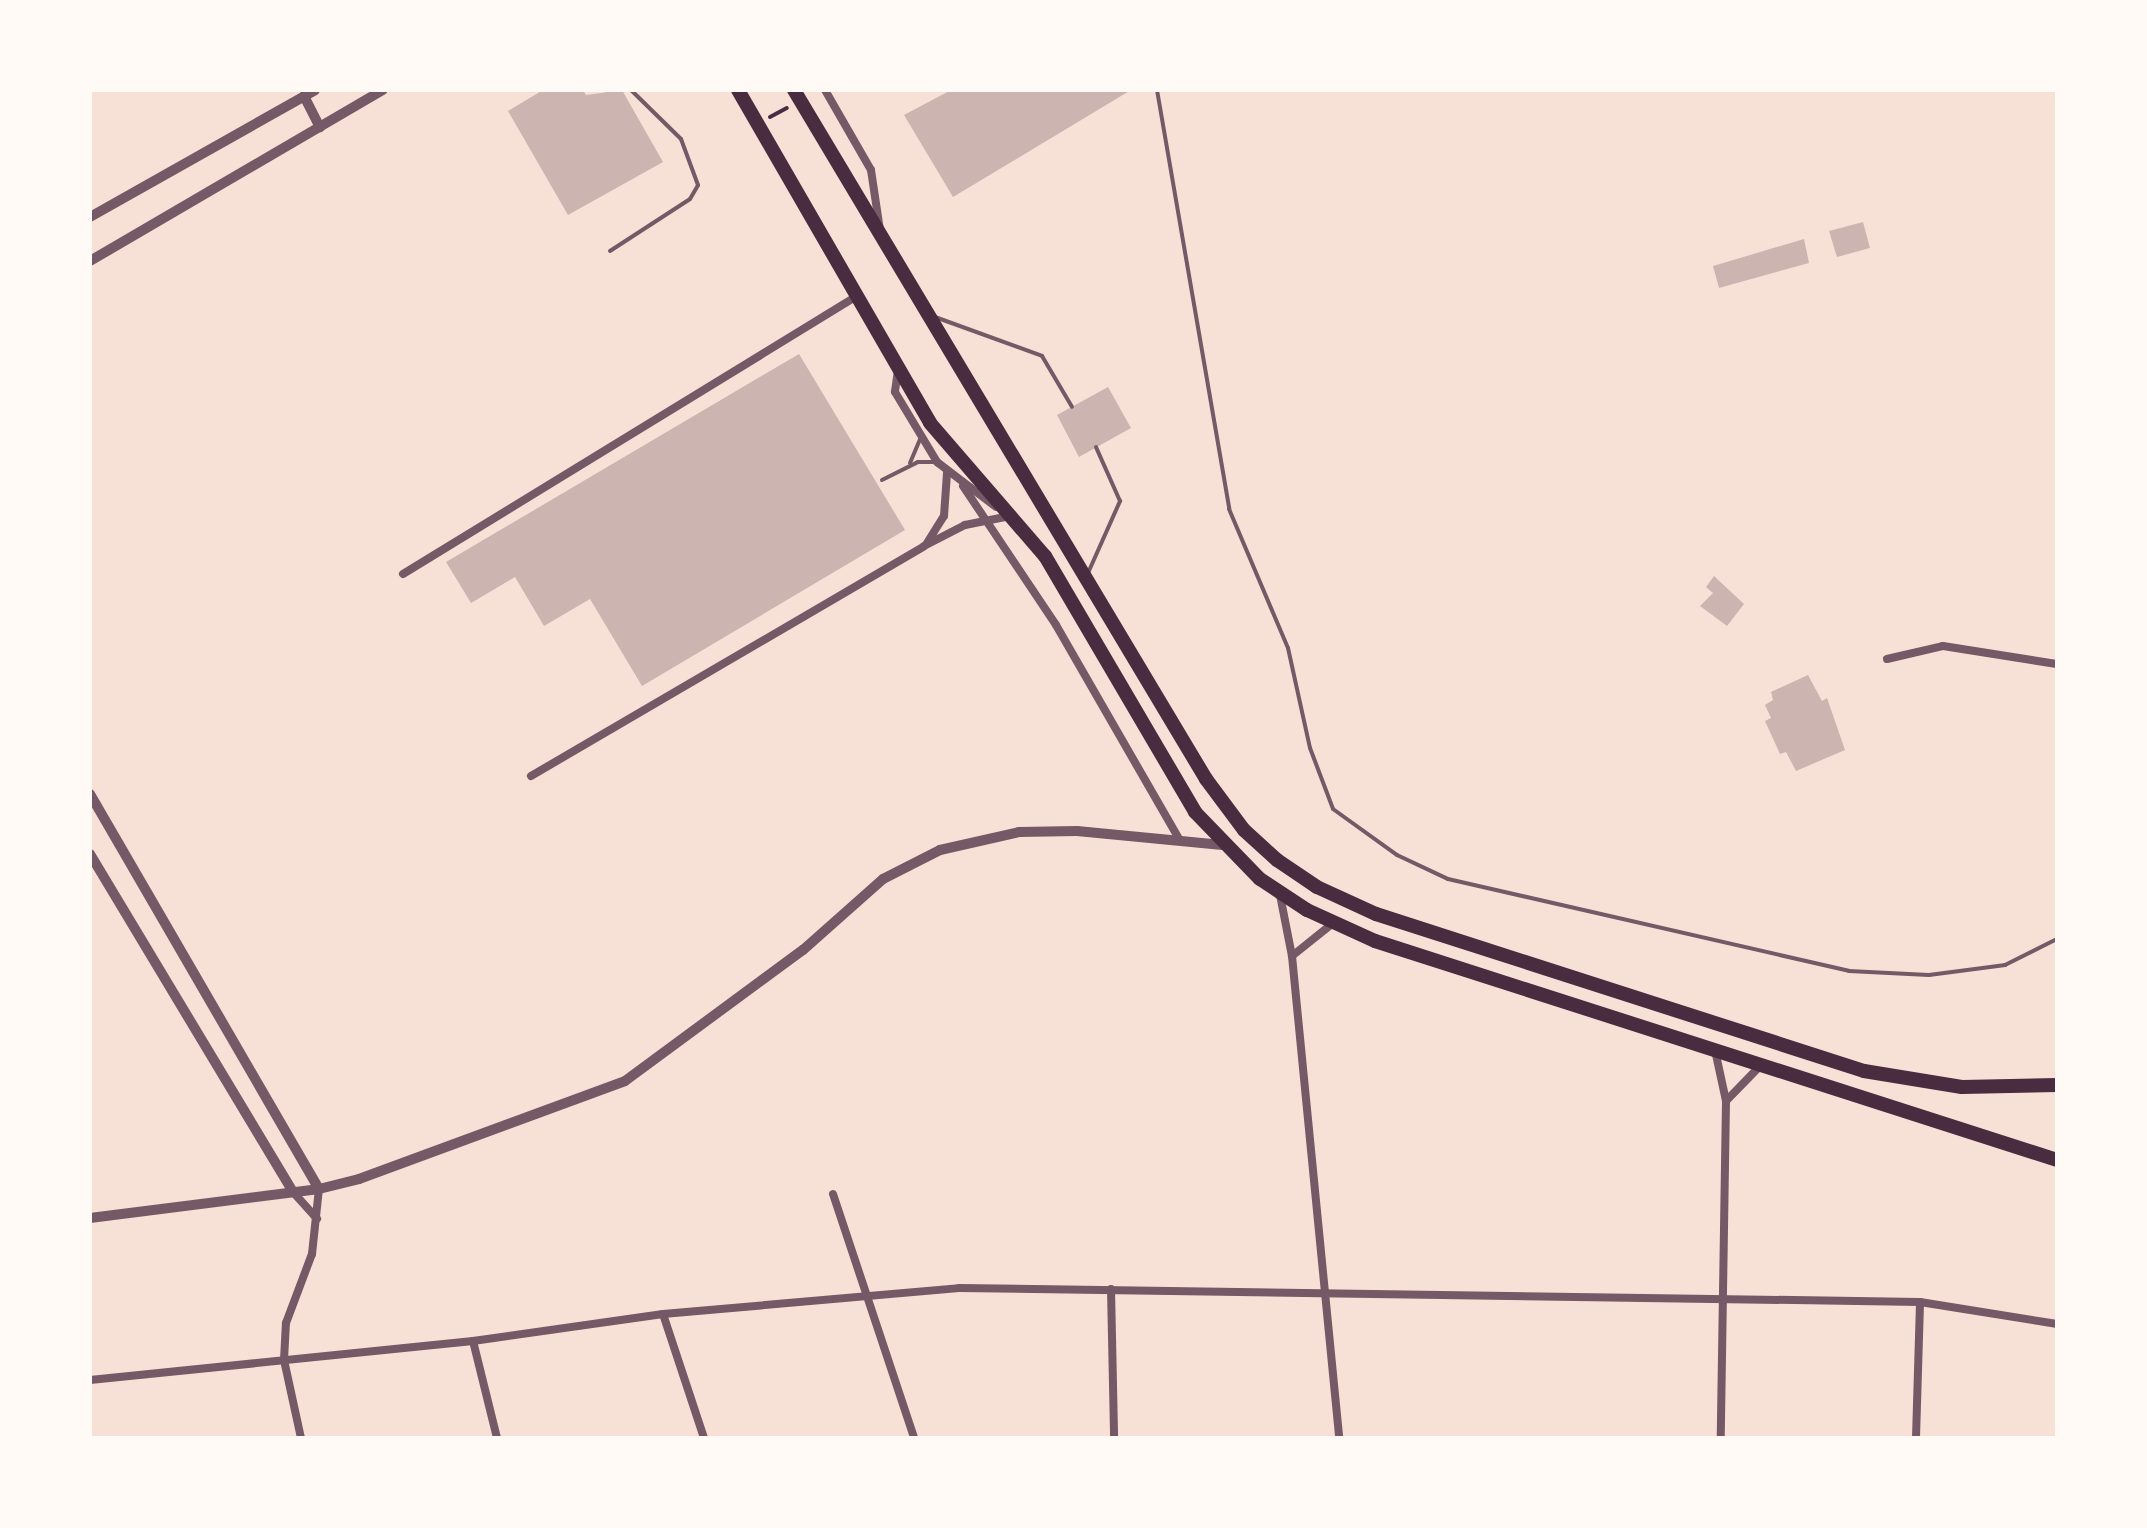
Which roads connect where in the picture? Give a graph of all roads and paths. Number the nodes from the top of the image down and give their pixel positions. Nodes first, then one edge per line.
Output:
1 (315, 90) edge
2 (383, 90) edge
3 (631, 90) edge
4 (738, 90) edge
5 (794, 90) edge
6 (825, 90) edge
7 (1157, 90) edge
8 (304, 96) junction
9 (320, 127) junction
10 (90, 217) edge
11 (880, 234) junction
12 (610, 251) dead end
13 (90, 261) edge
14 (857, 296) junction
15 (928, 314) junction
16 (898, 368) junction
17 (1072, 407) dead end
18 (920, 436) junction
19 (1096, 447) dead end
20 (937, 462) junction
21 (908, 465) junction
22 (947, 473) junction
23 (882, 480) dead end
24 (963, 486) junction
25 (1010, 515) junction
26 (984, 518) junction
27 (924, 546) junction
28 (403, 574) dead end
29 (1086, 579) junction
30 (1887, 659) dead end
31 (2057, 664) edge
32 (531, 776) dead end
33 (90, 794) edge
34 (1180, 841) junction
35 (1222, 845) junction
36 (90, 854) edge
37 (1280, 895) junction
38 (1333, 923) junction
39 (2057, 939) edge
40 (1292, 956) junction
41 (1715, 1050) junction
42 (1761, 1065) junction
43 (2057, 1085) edge
44 (1726, 1101) junction
45 (2057, 1160) edge
46 (319, 1189) junction
47 (293, 1192) junction
48 (833, 1194) dead end
49 (90, 1218) edge
50 (317, 1219) junction
51 (1111, 1289) junction
52 (1325, 1293) junction
53 (867, 1297) junction
54 (1725, 1299) junction
55 (1920, 1302) junction
56 (663, 1314) junction
57 (2057, 1324) edge
58 (473, 1341) junction
59 (284, 1360) junction
60 (90, 1380) edge
61 (301, 1438) edge
62 (497, 1438) edge
63 (704, 1438) edge
64 (914, 1438) edge
65 (1114, 1438) edge
66 (1339, 1438) edge
67 (1721, 1438) edge
68 (1916, 1438) edge

1 - 8 street
2 - 9 street
3 - 12 lane
4 - 14 main road
5 - 11 main road
6 - 11 street
7 - 39 lane
8 - 9 street
8 - 10 street
9 - 13 street
11 - 15 main road
14 - 16 main road
14 - 28 street
15 - 17 lane
15 - 29 main road
16 - 18 street
16 - 25 main road
18 - 20 street
18 - 21 lane
19 - 29 lane
20 - 21 lane
20 - 22 street
21 - 23 lane
22 - 24 street
22 - 27 street
24 - 25 street
24 - 26 street
25 - 26 street
25 - 35 main road
26 - 27 street
26 - 34 street
27 - 32 street
29 - 43 main road
30 - 31 street
33 - 46 street
34 - 35 street
34 - 46 street
35 - 37 main road
36 - 47 street
37 - 38 main road
37 - 40 street
38 - 40 street
38 - 41 main road
40 - 52 street
41 - 42 main road
41 - 44 street
42 - 44 street
42 - 45 main road
44 - 54 street
46 - 47 street
46 - 50 street
47 - 49 street
47 - 50 street
48 - 53 street
50 - 59 street
51 - 52 street
51 - 53 street
51 - 65 street
52 - 54 street
52 - 66 street
53 - 56 street
53 - 64 street
54 - 55 street
54 - 67 street
55 - 57 street
55 - 68 street
56 - 58 street
56 - 63 street
58 - 59 street
58 - 62 street
59 - 60 street
59 - 61 street

